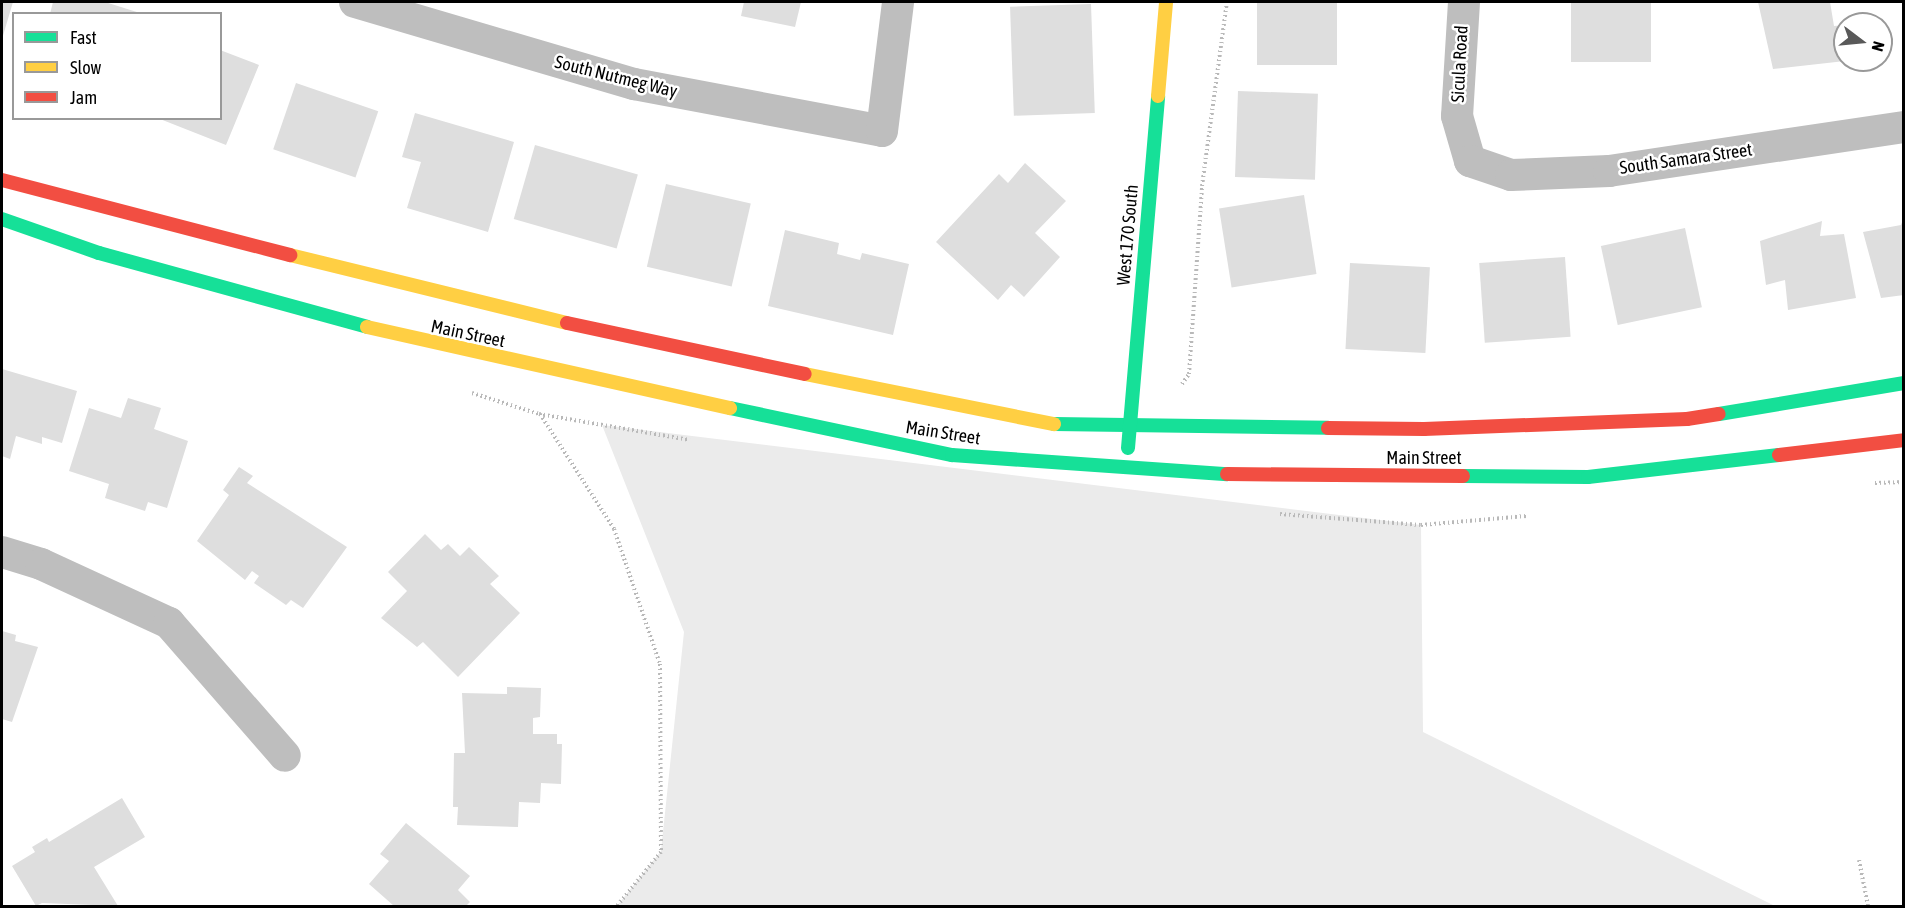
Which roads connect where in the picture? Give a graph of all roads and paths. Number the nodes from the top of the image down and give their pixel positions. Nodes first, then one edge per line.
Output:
1 (355, 2) edge
2 (898, 2) edge
3 (1166, 2) edge
4 (1227, 2) edge
5 (1464, 2) edge
6 (1904, 127) edge
7 (1470, 161) joint
8 (2, 180) edge
9 (2, 219) edge
10 (1904, 383) edge
11 (1182, 384) dead end
12 (539, 414) dead end
13 (1130, 425) junction
14 (1904, 440) edge
15 (1126, 472) junction
16 (2, 552) edge
17 (285, 756) dead end
18 (1859, 860) dead end
19 (617, 906) edge
20 (1868, 906) edge

1 - 2 street, South Nutmeg Way
3 - 13 street, West 170 South
4 - 11 path
5 - 7 street, Sicula Road
6 - 7 street, South Samara Street
8 - 13 street, Main Street
9 - 15 street, Main Street
10 - 13 street, Main Street
12 - 19 path
13 - 15 street, West 170 South
14 - 15 street, Main Street
16 - 17 street
18 - 20 path

